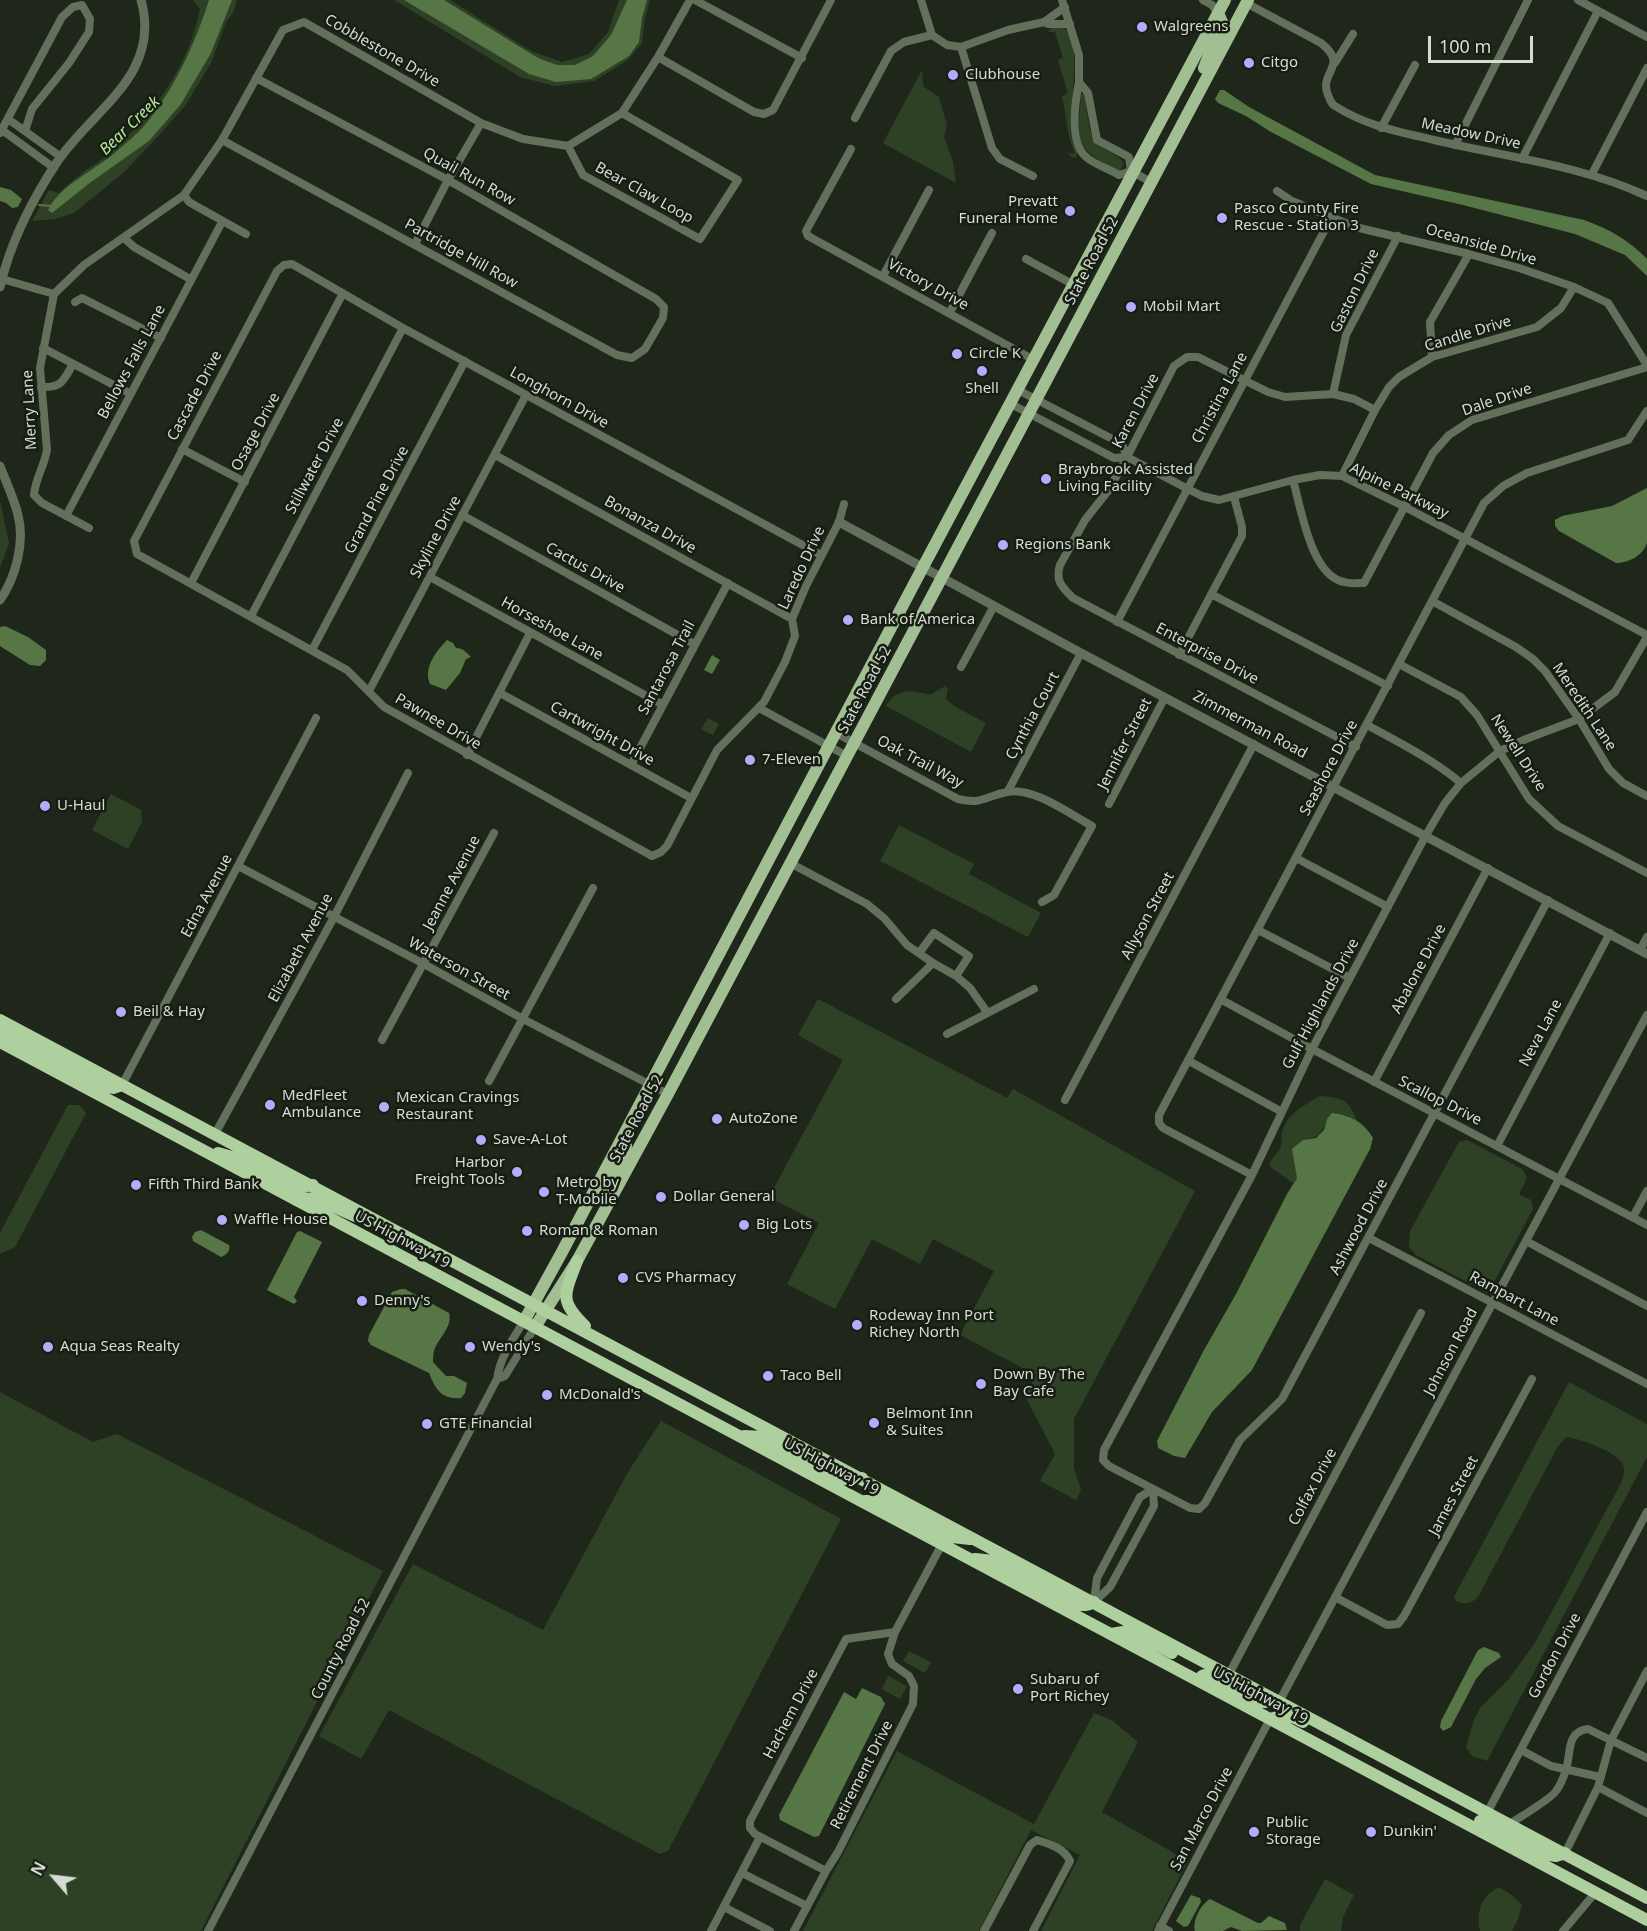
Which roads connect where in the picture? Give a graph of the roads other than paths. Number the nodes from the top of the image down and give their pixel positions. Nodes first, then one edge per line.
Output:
1 (140, 0) edge
2 (690, 0) edge
3 (696, 0) edge
4 (831, 0) edge
5 (921, 0) edge
6 (1203, 0) edge
7 (1225, 0) edge
8 (1528, 0) edge
9 (1578, 0) edge
10 (1246, 1) edge
11 (1064, 4) edge
12 (1598, 11) junction
13 (1218, 13) junction
14 (1044, 22) junction
15 (1070, 24) junction
16 (1353, 34) dead end
17 (932, 35) junction
18 (1647, 37) edge
19 (961, 47) junction
20 (658, 57) junction
21 (802, 58) junction
22 (1415, 64) dead end
23 (1334, 65) junction
24 (1647, 68) edge
25 (256, 78) junction
26 (1078, 82) junction
27 (622, 113) junction
28 (855, 118) dead end
29 (8, 119) junction
30 (1183, 122) junction
31 (481, 123) junction
32 (1381, 128) junction
33 (25, 131) junction
34 (1, 132) edge
35 (222, 140) junction
36 (1455, 145) junction
37 (568, 146) junction
38 (851, 149) dead end
39 (61, 157) junction
40 (1522, 159) junction
41 (54, 168) junction
42 (1133, 172) junction
43 (1592, 174) junction
44 (1033, 176) dead end
45 (448, 180) junction
46 (1150, 182) junction
47 (929, 190) dead end
48 (1277, 191) dead end
49 (184, 195) junction
50 (1647, 196) edge
51 (1332, 218) junction
52 (222, 222) junction
53 (992, 233) dead end
54 (246, 234) dead end
55 (1398, 236) junction
56 (124, 238) junction
57 (415, 244) junction
58 (1469, 254) junction
59 (1026, 259) dead end
60 (284, 265) joint
61 (883, 276) junction
62 (190, 279) junction
63 (1, 283) edge
64 (1074, 285) junction
65 (1574, 287) junction
66 (343, 293) junction
67 (54, 294) junction
68 (75, 302) dead end
69 (664, 307) joint
70 (950, 312) junction
71 (403, 328) junction
72 (161, 338) junction
73 (43, 348) junction
74 (1432, 357) junction
75 (1034, 360) junction
76 (465, 361) junction
77 (73, 364) junction
78 (1647, 366) edge
79 (1245, 381) junction
80 (41, 387) junction
81 (1018, 390) junction
82 (131, 394) junction
83 (1334, 394) junction
84 (526, 395) junction
85 (1036, 399) junction
86 (1011, 404) junction
87 (1375, 410) junction
88 (1647, 411) edge
89 (1029, 414) junction
90 (182, 449) junction
91 (495, 455) junction
92 (1127, 457) junction
93 (0, 466) edge
94 (1342, 476) junction
95 (1293, 480) junction
96 (245, 482) junction
97 (1188, 489) junction
98 (1234, 497) junction
99 (844, 504) dead end
100 (1405, 507) junction
101 (462, 515) junction
102 (66, 516) junction
103 (839, 522) junction
104 (89, 528) dead end
105 (1465, 539) junction
106 (134, 542) joint
107 (821, 555) junction
108 (923, 567) junction
109 (1057, 573) joint
110 (430, 577) junction
111 (942, 577) junction
112 (191, 584) junction
113 (728, 584) junction
114 (1211, 594) junction
115 (0, 600) edge
116 (1432, 601) junction
117 (994, 606) junction
118 (251, 616) junction
119 (792, 619) junction
120 (1118, 622) junction
121 (530, 633) junction
122 (1647, 636) edge
123 (694, 644) junction
124 (312, 650) junction
125 (1081, 653) junction
126 (1179, 655) junction
127 (1399, 664) junction
128 (961, 667) dead end
129 (1388, 686) junction
130 (369, 692) junction
131 (500, 693) junction
132 (1165, 697) junction
133 (663, 705) junction
134 (759, 708) junction
135 (316, 718) dead end
136 (1579, 719) junction
137 (1367, 725) junction
138 (836, 733) junction
139 (854, 743) junction
140 (1254, 744) junction
141 (829, 747) junction
142 (1356, 747) junction
143 (1500, 751) junction
144 (467, 755) junction
145 (847, 756) junction
146 (631, 765) junction
147 (408, 772) dead end
148 (1461, 783) junction
149 (1334, 787) junction
150 (1008, 791) junction
151 (1646, 793) edge
152 (691, 798) junction
153 (1109, 804) dead end
154 (494, 833) dead end
155 (1426, 835) junction
156 (652, 856) joint
157 (1296, 858) junction
158 (790, 863) junction
159 (238, 866) junction
160 (1488, 868) junction
161 (1647, 873) edge
162 (593, 888) dead end
163 (1548, 900) junction
164 (1042, 902) dead end
165 (1388, 907) junction
166 (334, 917) junction
167 (1258, 930) junction
168 (1610, 933) junction
169 (1647, 937) edge
170 (1644, 952) edge
171 (919, 953) junction
172 (933, 963) junction
173 (424, 964) junction
174 (956, 976) junction
175 (1350, 978) junction
176 (1034, 988) dead end
177 (896, 999) dead end
178 (1222, 1000) junction
179 (987, 1012) junction
180 (1647, 1015) edge
181 (523, 1019) junction
182 (0, 1020) edge
183 (0, 1031) edge
184 (947, 1034) dead end
185 (382, 1040) dead end
186 (0, 1042) edge
187 (1312, 1049) junction
188 (1189, 1061) junction
189 (489, 1081) dead end
190 (1374, 1082) junction
191 (122, 1085) junction
192 (650, 1085) junction
193 (668, 1094) junction
194 (1065, 1100) dead end
195 (636, 1111) junction
196 (1282, 1112) junction
197 (1435, 1114) junction
198 (215, 1134) junction
199 (193, 1146) junction
200 (1497, 1146) junction
201 (1252, 1175) junction
202 (1560, 1178) junction
203 (313, 1185) junction
204 (1647, 1191) edge
205 (612, 1198) junction
206 (296, 1200) junction
207 (1633, 1217) junction
208 (379, 1221) junction
209 (1647, 1225) edge
210 (1369, 1238) junction
211 (1526, 1241) junction
212 (577, 1262) junction
213 (534, 1303) junction
214 (1493, 1303) junction
215 (1647, 1306) edge
216 (546, 1310) junction
217 (1421, 1313) dead end
218 (524, 1321) junction
219 (535, 1327) junction
220 (596, 1337) junction
221 (497, 1379) junction
222 (1532, 1379) dead end
223 (1647, 1384) edge
224 (739, 1436) junction
225 (1103, 1460) joint
226 (862, 1478) junction
227 (1153, 1489) junction
228 (862, 1501) junction
229 (1647, 1512) edge
230 (977, 1539) junction
231 (942, 1544) junction
232 (969, 1558) junction
233 (1335, 1597) junction
234 (1094, 1602) junction
235 (896, 1632) junction
236 (1111, 1634) junction
237 (1193, 1655) junction
238 (1647, 1671) edge
239 (1229, 1674) junction
240 (1192, 1677) junction
241 (1279, 1702) junction
242 (1270, 1719) junction
243 (1611, 1740) junction
244 (1521, 1750) junction
245 (1647, 1758) edge
246 (1566, 1770) junction
247 (1417, 1774) junction
248 (1600, 1777) junction
249 (1598, 1787) junction
250 (1444, 1811) junction
251 (1487, 1813) junction
252 (1647, 1813) edge
253 (1510, 1824) junction
254 (760, 1837) junction
255 (1565, 1853) junction
256 (826, 1871) junction
257 (742, 1873) junction
258 (1596, 1893) junction
259 (1644, 1896) edge
260 (807, 1906) junction
261 (724, 1907) junction
262 (1647, 1920) edge
263 (1159, 1929) edge
264 (208, 1931) edge
265 (711, 1931) edge
266 (770, 1931) edge
267 (794, 1931) edge
268 (984, 1931) edge
269 (1033, 1931) edge
270 (1169, 1931) edge
271 (1563, 1931) edge

1 - 39 street
2 - 20 street
3 - 21 street
4 - 21 street
5 - 17 street
6 - 13 street
7 - 13 main road, State Road 52
8 - 36 street
9 - 12 street
10 - 23 street
10 - 30 main road, State Road 52
11 - 14 street
11 - 15 street
12 - 18 street
12 - 40 street
13 - 30 main road
13 - 42 main road, State Road 52
14 - 15 street
14 - 19 street
15 - 26 street
16 - 23 street, Meadow Drive
17 - 19 street
17 - 28 street
19 - 44 street
20 - 21 street
20 - 27 street
22 - 32 street
23 - 32 street, Meadow Drive
24 - 43 street
25 - 31 street, Cobblestone Drive
25 - 35 street, Cobblestone Drive
25 - 45 street, Quail Run Row
26 - 42 street
26 - 42 street
27 - 37 street
27 - 37 street, Bear Claw Loop
29 - 33 street
29 - 33 street
29 - 34 street
30 - 46 main road, State Road 52
31 - 37 street, Cobblestone Drive
31 - 45 street
32 - 36 street, Meadow Drive
33 - 39 street
34 - 41 street
35 - 49 street, Cobblestone Drive
35 - 57 street, Partridge Hill Row
36 - 40 street, Meadow Drive
38 - 61 street, Victory Drive
39 - 41 street
40 - 43 street, Meadow Drive
41 - 63 street
42 - 46 street
42 - 64 main road, State Road 52
43 - 50 street, Meadow Drive
45 - 57 street
45 - 69 street, Quail Run Row
46 - 85 main road, State Road 52
47 - 61 street
48 - 51 street, Oceanside Drive
49 - 52 street
49 - 56 street, Cobblestone Drive
51 - 55 street, Oceanside Drive
51 - 79 street, Christina Lane
52 - 54 street
52 - 62 street, Bellows Falls Lane
53 - 70 street
55 - 58 street, Oceanside Drive
55 - 83 street, Gaston Drive
56 - 62 street
56 - 67 street, Cobblestone Drive
57 - 69 street, Partridge Hill Row
58 - 65 street, Oceanside Drive
58 - 74 street
59 - 64 street
60 - 66 street, Longhorn Drive
60 - 90 street, Cascade Drive
61 - 70 street, Victory Drive
62 - 72 street, Bellows Falls Lane
63 - 67 street
64 - 75 main road, State Road 52
65 - 74 street, Candle Drive
65 - 78 street, Oceanside Drive
66 - 71 street, Longhorn Drive
66 - 96 street, Osage Drive
67 - 73 street, Merry Lane
68 - 72 street
70 - 75 street, Victory Drive
71 - 76 street, Longhorn Drive
71 - 118 street, Stillwater Drive
72 - 82 street, Bellows Falls Lane
73 - 77 street
73 - 80 street, Merry Lane
74 - 87 street, Candle Drive
75 - 81 main road, State Road 52
76 - 84 street, Longhorn Drive
76 - 124 street, Grand Pine Drive
77 - 80 street
77 - 82 street
78 - 100 street, Dale Drive
79 - 83 street
79 - 92 street, Karen Drive
79 - 97 street, Christina Lane
80 - 102 street, Merry Lane
81 - 85 street, Alpine Parkway
81 - 86 main road, State Road 52
82 - 102 street, Bellows Falls Lane
83 - 87 street
84 - 91 street, Skyline Drive
84 - 107 street, Longhorn Drive
85 - 89 main road, State Road 52
85 - 92 street, Alpine Parkway
86 - 89 street, Alpine Parkway
86 - 108 main road, State Road 52
87 - 94 street, Candle Drive
88 - 105 street, Seashore Drive
89 - 92 street, Alpine Parkway
89 - 111 main road, State Road 52
90 - 96 street
90 - 106 street, Cascade Drive
91 - 101 street, Skyline Drive
91 - 113 street, Bonanza Drive
92 - 97 street, Alpine Parkway
92 - 109 street, Karen Drive
93 - 115 street
94 - 95 street, Alpine Parkway
94 - 100 street, Alpine Parkway
95 - 98 street, Alpine Parkway
95 - 100 street, Dale Drive
96 - 112 street, Osage Drive
97 - 98 street, Alpine Parkway
97 - 120 street, Christina Lane
98 - 114 street
99 - 103 street, Laredo Drive
100 - 105 street, Alpine Parkway
101 - 110 street, Skyline Drive
101 - 123 street, Cactus Drive
102 - 104 street, Merry Lane
103 - 107 street, Laredo Drive
103 - 108 street, Zimmerman Road
105 - 116 street, Seashore Drive
105 - 122 street, Alpine Parkway
106 - 112 street, Pawnee Drive
107 - 119 street, Laredo Drive
108 - 111 street, Zimmerman Road
108 - 138 main road, State Road 52
109 - 120 street, Enterprise Drive
110 - 121 street, Horseshoe Lane
110 - 130 street, Skyline Drive
111 - 117 street, Zimmerman Road
111 - 139 main road, State Road 52
112 - 118 street, Pawnee Drive
113 - 119 street, Bonanza Drive
113 - 123 street, Santarosa Trail
114 - 126 street
114 - 129 street
116 - 127 street, Seashore Drive
116 - 136 street, Meredith Lane
117 - 125 street, Zimmerman Road
117 - 128 street
118 - 124 street, Pawnee Drive
119 - 134 street, Laredo Drive
120 - 126 street, Enterprise Drive
121 - 131 street
121 - 133 street, Horseshoe Lane
122 - 136 street, Gulf Highlands Drive
123 - 133 street, Santarosa Trail
124 - 130 street, Pawnee Drive
125 - 132 street, Zimmerman Road
125 - 150 street, Cynthia Court
126 - 142 street, Enterprise Drive
127 - 129 street, Seashore Drive
127 - 143 street, Newell Drive
129 - 137 street, Seashore Drive
130 - 144 street, Pawnee Drive
131 - 144 street
131 - 146 street, Cartwright Drive
132 - 140 street, Zimmerman Road
132 - 153 street, Jennifer Street
133 - 146 street, Santarosa Trail
134 - 141 street
134 - 152 street, Laredo Drive
135 - 159 street, Edna Avenue
136 - 143 street, Gulf Highlands Drive
136 - 151 street, Meredith Lane
137 - 142 street, Seashore Drive
137 - 148 street
138 - 139 street, Oak Trail Way
138 - 141 main road, State Road 52
139 - 145 main road, State Road 52
139 - 150 street, Oak Trail Way
140 - 149 street, Zimmerman Road
140 - 194 street, Allyson Street
141 - 145 street
141 - 192 main road, State Road 52
142 - 149 street, Seashore Drive
143 - 148 street, Gulf Highlands Drive
143 - 161 street, Newell Drive
144 - 156 street, Pawnee Drive
145 - 158 main road, State Road 52
146 - 152 street, Cartwright Drive
147 - 166 street, Elizabeth Avenue
148 - 155 street, Gulf Highlands Drive
149 - 155 street, Zimmerman Road
149 - 157 street, Seashore Drive
150 - 164 street
152 - 156 street, Laredo Drive
154 - 173 street, Jeanne Avenue
155 - 160 street, Zimmerman Road
155 - 165 street, Gulf Highlands Drive
157 - 165 street
157 - 167 street, Seashore Drive
158 - 171 street
158 - 193 main road, State Road 52
159 - 166 street, Waterson Street
159 - 191 street, Edna Avenue
160 - 163 street, Zimmerman Road
160 - 190 street, Abalone Drive
162 - 181 street
163 - 168 street, Zimmerman Road
163 - 197 street, Ashwood Drive
165 - 175 street, Gulf Highlands Drive
166 - 173 street, Waterson Street
166 - 198 street, Elizabeth Avenue
167 - 175 street
167 - 178 street, Seashore Drive
168 - 170 street, Zimmerman Road
168 - 200 street, Neva Lane
169 - 170 street
171 - 172 street
171 - 174 street
172 - 174 street
172 - 177 street
173 - 181 street, Waterson Street
173 - 185 street, Jeanne Avenue
174 - 179 street
175 - 187 street, Gulf Highlands Drive
176 - 179 street
178 - 187 street, Scallop Drive
178 - 188 street, Seashore Drive
179 - 184 street
180 - 202 street, Johnson Road
181 - 189 street
181 - 192 street, Waterson Street
182 - 191 highway, US Highway 19
183 - 191 highway
186 - 199 highway, US Highway 19
187 - 190 street, Scallop Drive
187 - 196 street, Gulf Highlands Drive
188 - 196 street
188 - 201 street, Seashore Drive
190 - 197 street, Scallop Drive
191 - 198 highway, US Highway 19
192 - 193 street, Waterson Street
192 - 195 main road, State Road 52
193 - 205 main road, State Road 52
195 - 205 main road
195 - 213 main road, State Road 52
196 - 201 street, Gulf Highlands Drive
197 - 200 street, Scallop Drive
197 - 210 street, Ashwood Drive
198 - 203 highway, US Highway 19
199 - 203 highway
199 - 206 highway, US Highway 19
200 - 202 street, Scallop Drive
201 - 225 street, Gulf Highlands Drive
202 - 207 street, Scallop Drive
202 - 211 street, Johnson Road
203 - 208 highway, US Highway 19
204 - 207 street
205 - 212 main road, State Road 52
206 - 208 highway
206 - 218 highway, US Highway 19
207 - 209 street, Scallop Drive
208 - 213 highway, US Highway 19
210 - 214 street, Rampart Lane
210 - 227 street, Ashwood Drive
211 - 214 street, Johnson Road
211 - 215 street
212 - 216 main road, State Road 52
212 - 220 highway
213 - 216 highway, US Highway 19
213 - 218 main road, State Road 52
214 - 223 street, Rampart Lane
214 - 233 street, Johnson Road
216 - 219 main road, State Road 52
216 - 220 highway, US Highway 19
217 - 239 street, Colfax Drive
218 - 219 highway, US Highway 19
218 - 221 street, County Road 52
219 - 221 street, County Road 52
219 - 224 highway, US Highway 19
220 - 226 highway, US Highway 19
221 - 264 street, County Road 52
222 - 233 street, James Street
224 - 226 highway
224 - 228 highway, US Highway 19
225 - 227 street, Ashwood Drive
226 - 230 highway, US Highway 19
227 - 234 street
227 - 234 street
228 - 230 highway
228 - 231 highway, US Highway 19
229 - 244 street, Gordon Drive
230 - 234 highway, US Highway 19
231 - 232 highway, US Highway 19
231 - 235 street
232 - 234 highway
232 - 236 highway, US Highway 19
233 - 241 street, Johnson Road
234 - 237 highway, US Highway 19
235 - 254 street, Hachem Drive
235 - 256 street, Retirement Drive
236 - 237 highway
236 - 240 highway, US Highway 19
237 - 239 highway, US Highway 19
238 - 243 street
239 - 241 highway, US Highway 19
240 - 241 highway
240 - 242 highway, US Highway 19
241 - 247 highway, US Highway 19
242 - 247 highway
242 - 250 highway, US Highway 19
242 - 263 street, San Marco Drive
243 - 245 street
243 - 246 street
243 - 248 street
244 - 246 street
244 - 251 street, Gordon Drive
246 - 248 street
246 - 253 street
247 - 251 highway, US Highway 19
248 - 249 street
249 - 252 street
249 - 255 street
250 - 255 highway
250 - 258 highway, US Highway 19
251 - 253 highway, US Highway 19
253 - 255 highway, US Highway 19
254 - 256 street
254 - 257 street
255 - 259 highway, US Highway 19
256 - 260 street, Retirement Drive
257 - 260 street
257 - 261 street
258 - 259 highway
258 - 262 highway, US Highway 19
258 - 271 street
260 - 267 street, Retirement Drive
261 - 265 street
261 - 266 street
263 - 270 street
268 - 269 street

